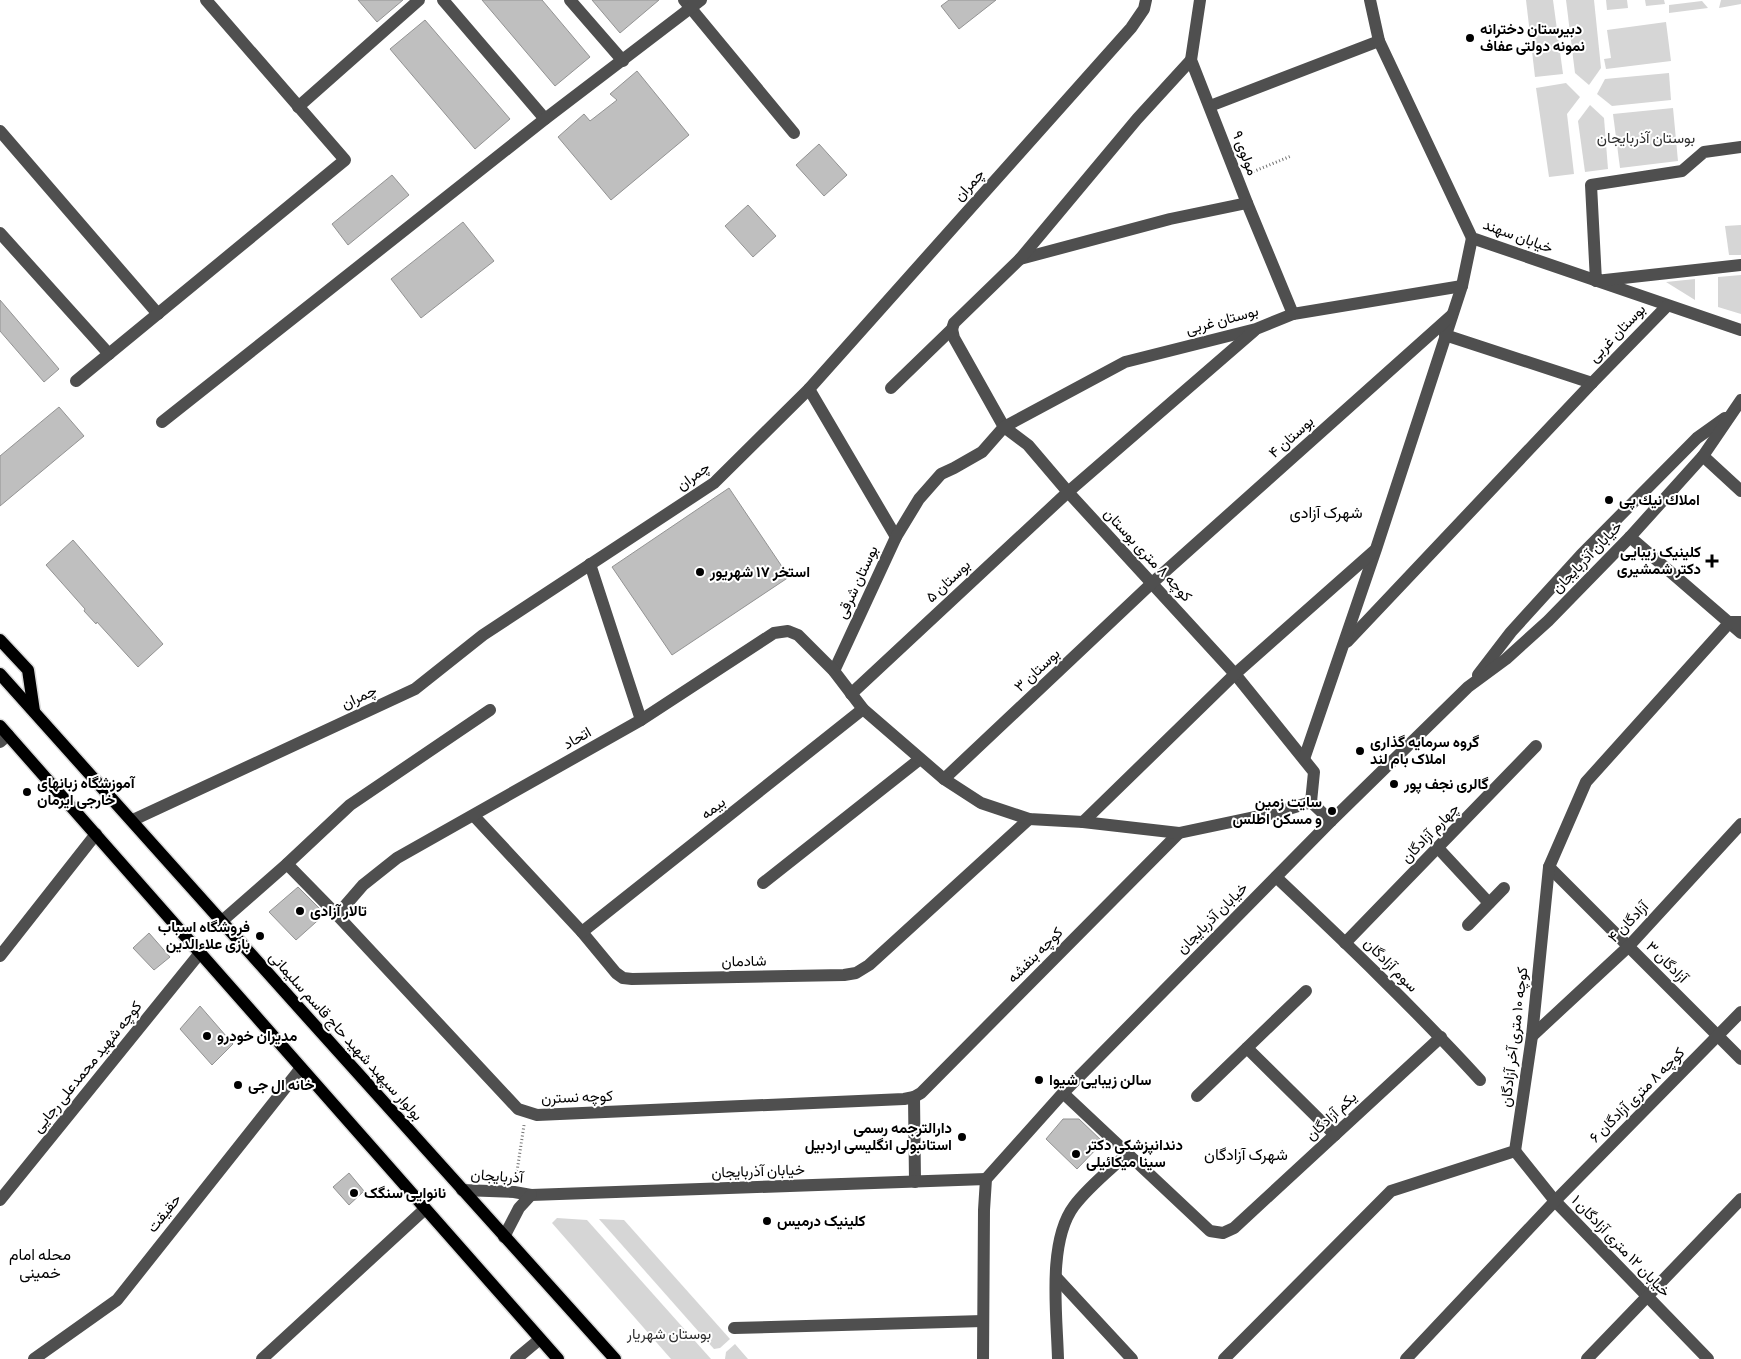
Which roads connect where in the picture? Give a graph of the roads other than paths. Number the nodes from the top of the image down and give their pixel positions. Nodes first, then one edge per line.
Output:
1 (206, 0) edge
2 (419, 0) edge
3 (443, 0) edge
4 (570, 0) edge
5 (701, 0) edge
6 (1146, 0) edge
7 (1200, 0) edge
8 (1370, 0) edge
9 (687, 4) edge
10 (1379, 41) junction
11 (1191, 60) junction
12 (623, 61) junction
13 (1210, 106) junction
14 (298, 107) junction
15 (546, 119) junction
16 (0, 130) edge
17 (794, 133) dead end
18 (1741, 147) edge
19 (1246, 203) junction
20 (0, 233) edge
21 (1472, 238) junction
22 (1020, 259) junction
23 (1741, 265) edge
24 (1596, 281) junction
25 (1462, 286) junction
26 (1667, 306) junction
27 (158, 314) junction
28 (1293, 314) junction
29 (1452, 315) junction
30 (952, 329) junction
31 (1256, 329) junction
32 (1741, 330) edge
33 (1445, 335) junction
34 (109, 354) junction
35 (76, 381) dead end
36 (1592, 383) junction
37 (891, 388) dead end
38 (809, 389) junction
39 (1741, 400) edge
40 (1734, 412) junction
41 (162, 422) dead end
42 (1004, 427) junction
43 (1703, 456) junction
44 (1741, 491) edge
45 (1068, 492) junction
46 (1630, 536) junction
47 (896, 537) junction
48 (1376, 549) junction
49 (590, 564) junction
50 (1151, 584) junction
51 (1736, 622) edge
52 (1741, 633) edge
53 (0, 640) edge
54 (1343, 645) junction
55 (834, 671) junction
56 (0, 674) edge
57 (1235, 674) junction
58 (1468, 687) junction
59 (851, 694) junction
60 (864, 709) junction
61 (490, 710) dead end
62 (34, 712) junction
63 (641, 720) junction
64 (2, 734) edge
65 (1536, 746) dead end
66 (920, 759) junction
67 (1304, 759) junction
68 (944, 779) junction
69 (1311, 802) junction
70 (474, 816) junction
71 (1028, 819) junction
72 (133, 820) junction
73 (1331, 821) junction
74 (1083, 822) junction
75 (1741, 824) edge
76 (1178, 833) junction
77 (96, 834) junction
78 (1438, 848) junction
79 (287, 864) junction
80 (1549, 867) junction
81 (1276, 877) junction
82 (763, 883) dead end
83 (1504, 888) dead end
84 (1489, 904) junction
85 (337, 914) junction
86 (222, 921) junction
87 (1468, 925) dead end
88 (582, 932) junction
89 (1345, 943) junction
90 (1628, 947) junction
91 (200, 953) junction
92 (0, 956) edge
93 (1306, 991) dead end
94 (1741, 1012) edge
95 (1532, 1036) junction
96 (1718, 1036) junction
97 (1441, 1037) junction
98 (1247, 1048) junction
99 (1741, 1059) edge
100 (301, 1068) junction
101 (1480, 1080) dead end
102 (1063, 1093) junction
103 (1198, 1096) dead end
104 (914, 1097) junction
105 (1335, 1134) junction
106 (1515, 1151) junction
107 (1128, 1152) junction
108 (986, 1179) junction
109 (915, 1182) junction
110 (462, 1190) junction
111 (530, 1195) junction
112 (0, 1200) edge
113 (1741, 1200) edge
114 (1555, 1201) junction
115 (425, 1209) junction
116 (504, 1237) junction
117 (1056, 1277) junction
118 (1646, 1296) junction
119 (984, 1321) junction
120 (734, 1328) dead end
121 (540, 1338) junction
122 (34, 1359) edge
123 (262, 1359) edge
124 (516, 1359) edge
125 (558, 1359) edge
126 (616, 1359) edge
127 (983, 1359) edge
128 (1058, 1359) edge
129 (1132, 1359) edge
130 (1224, 1359) edge
131 (1406, 1359) edge
132 (1587, 1359) edge
133 (1708, 1359) edge

1 - 14 street
2 - 14 street
3 - 15 street
4 - 12 street
5 - 9 street
6 - 38 street, چمران
7 - 11 street
8 - 10 street, خیابان سهند
9 - 12 street
9 - 17 street
10 - 13 street
10 - 21 street, خیابان سهند
11 - 13 street, مولوی ۹
11 - 22 street
12 - 15 street
13 - 19 street, مولوی ۹
14 - 27 street
15 - 41 street
16 - 27 street
18 - 24 street
19 - 22 street
19 - 28 street, مولوی ۹
20 - 34 street
21 - 24 street, خیابان سهند
21 - 25 street, بوستان غربی
22 - 30 street
23 - 24 street
24 - 26 street, خیابان سهند
25 - 28 street, بوستان غربی
25 - 29 street, بوستان غربی
26 - 32 street, خیابان سهند
26 - 36 street, بوستان غربی
27 - 34 street
28 - 31 street, بوستان غربی
29 - 33 street, بوستان غربی
29 - 50 street, بوستان ۴
30 - 37 street
30 - 42 street, کوچه ۸ متری بوستان
31 - 42 street, بوستان غربی
31 - 45 street, بوستان ۵
33 - 36 street
33 - 48 street, بوستان غربی
34 - 35 street
36 - 54 street, بوستان غربی
38 - 47 street
38 - 49 street, چمران
39 - 40 street, خیابان آذربایجان
40 - 43 street, خیابان آذربایجان
40 - 58 street, خیابان آذربایجان
42 - 45 street, کوچه ۸ متری بوستان
42 - 47 street, بوستان شرقی
43 - 44 street
43 - 46 street, خیابان آذربایجان
45 - 50 street, کوچه ۸ متری بوستان
45 - 59 street, بوستان ۵
46 - 51 street
46 - 58 street, خیابان آذربایجان
47 - 55 street, بوستان شرقی
48 - 54 street, بوستان غربی
48 - 57 street
49 - 63 street
49 - 72 street, چمران
50 - 57 street, کوچه ۸ متری بوستان
50 - 68 street, بوستان ۳
51 - 52 street
51 - 80 street, کوچه ۱۰ متری آخر آزادگان
53 - 62 main road
54 - 67 street, بوستان غربی
55 - 59 street
55 - 63 street, اتحاد
56 - 62 main road, بولوار سپهبد شهید حاج قاسم سلیمانی
57 - 67 street, کوچه ۸ متری بوستان
57 - 74 street
58 - 73 street, خیابان آذربایجان
59 - 60 street
60 - 66 street
60 - 88 street, بیمه
61 - 79 street
62 - 72 main road, بولوار سپهبد شهید حاج قاسم سلیمانی
63 - 70 street, اتحاد
64 - 77 main road
65 - 78 street, چهارم آزادگان
66 - 68 street
66 - 82 street
67 - 69 street, کوچه ۸ متری بوستان
68 - 71 street
69 - 73 street
69 - 76 street
70 - 85 street, اتحاد
70 - 88 street, شادمان
71 - 74 street
71 - 88 street, شادمان
72 - 86 main road, بولوار سپهبد شهید حاج قاسم سلیمانی
73 - 81 street, خیابان آذربایجان
74 - 76 street
75 - 90 street, آزادگان ۴
76 - 104 street, کوچه بنفشه
77 - 91 main road
77 - 92 street
78 - 84 street
78 - 89 street, چهارم آزادگان
79 - 85 street, کوچه نسترن
79 - 86 street
80 - 90 street, آزادگان ۳
80 - 95 street, کوچه ۱۰ متری آخر آزادگان
81 - 89 street, سوم آزادگان
81 - 102 street, خیابان آذربایجان
83 - 84 street
84 - 87 street
85 - 104 street, کوچه نسترن
86 - 110 main road, بولوار سپهبد شهید حاج قاسم سلیمانی
89 - 97 street, سوم آزادگان
90 - 95 street, آزادگان ۴
90 - 96 street, آزادگان ۳
91 - 100 main road
91 - 112 street, کوچه شهید محمدعلی رجایی
93 - 98 street
94 - 96 street, کوچه ۸ متری آزادگان ۶
95 - 106 street, کوچه ۱۰ متری آخر آزادگان
96 - 99 street, آزادگان ۳
96 - 114 street, کوچه ۸ متری آزادگان ۶
97 - 101 street, سوم آزادگان
97 - 105 street, یکم آزادگان
98 - 103 street
98 - 105 street
100 - 115 main road
100 - 122 street, حقیقت
102 - 107 street, یکم آزادگان
102 - 108 street, خیابان آذربایجان
104 - 109 street
105 - 107 street, یکم آزادگان
106 - 114 street, خیابان ۱۲ متری آزادگان ۱
106 - 130 street
107 - 117 street
108 - 109 street, خیابان آذربایجان
108 - 119 street
109 - 111 street, خیابان آذربایجان
110 - 111 street, آذربایجان
110 - 116 main road, بولوار سپهبد شهید حاج قاسم سلیمانی
111 - 116 street
113 - 118 street
114 - 118 street, خیابان ۱۲ متری آزادگان ۱
114 - 131 street, کوچه ۸ متری آزادگان ۶
115 - 121 main road
115 - 123 street
116 - 126 main road, بولوار سپهبد شهید حاج قاسم سلیمانی
117 - 128 street
117 - 129 street
118 - 132 street
118 - 133 street, خیابان ۱۲ متری آزادگان ۱
119 - 120 street
119 - 127 street
121 - 124 street
121 - 125 main road

